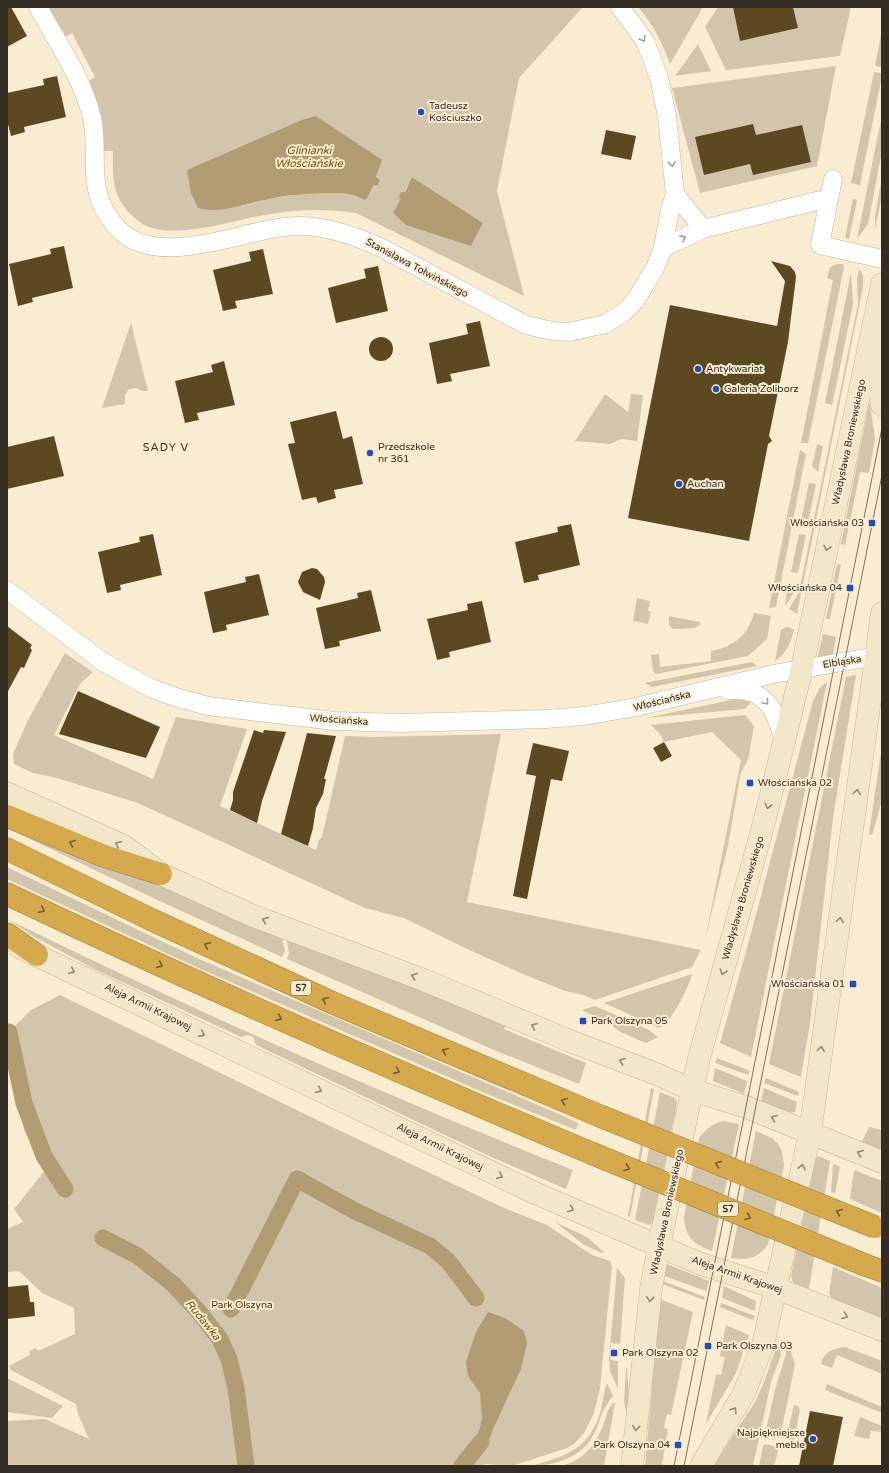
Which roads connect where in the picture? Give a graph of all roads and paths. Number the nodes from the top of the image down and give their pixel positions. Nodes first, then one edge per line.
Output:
1 (38, 7) edge
2 (620, 7) edge
3 (833, 179) dead end
4 (675, 194) junction
5 (830, 198) junction
6 (703, 228) junction
7 (663, 248) junction
8 (882, 259) edge
9 (882, 284) edge
10 (872, 332) junction
11 (882, 405) edge
12 (7, 590) edge
13 (882, 613) edge
14 (879, 656) edge
15 (802, 668) junction
16 (703, 690) junction
17 (784, 741) junction
18 (7, 793) edge
19 (7, 816) edge
20 (7, 849) edge
21 (162, 874) junction
22 (7, 894) edge
23 (7, 934) edge
24 (7, 943) edge
25 (37, 955) junction
26 (692, 1090) junction
27 (810, 1133) junction
28 (882, 1162) edge
29 (878, 1228) edge
30 (658, 1246) junction
31 (874, 1268) edge
32 (776, 1288) junction
33 (882, 1330) edge
34 (632, 1466) edge
35 (701, 1466) edge

1 - 7 street, Stanisława Tołwińskiego
2 -> 4 street, Stanisława Tołwińskiego
3 - 5 street
4 - 6 street
4 - 7 street, Stanisława Tołwińskiego
5 - 6 street
5 - 8 street
7 -> 6 street
9 - 10 main road, Władysława Broniewskiego
10 - 11 main road, Władysława Broniewskiego
10 -> 15 main road, Władysława Broniewskiego
12 - 16 street, Włościańska
13 - 14 main road
14 - 15 street, Elbląska
27 -> 14 main road
15 - 16 street, Włościańska
15 - 17 main road, Władysława Broniewskiego
16 -> 17 street, Włościańska
17 -> 26 main road, Władysława Broniewskiego
21 -> 18 main road
21 -> 19 highway
29 -> 20 highway, S7, bridge
26 -> 21 main road
22 -> 31 highway, S7, bridge
23 - 25 highway
24 - 25 main road, Aleja Armii Krajowej
25 -> 30 main road, Aleja Armii Krajowej
27 -> 26 main road
26 - 30 main road, Władysława Broniewskiego
28 -> 27 main road
32 -> 27 main road
30 - 32 main road, Aleja Armii Krajowej
30 -> 34 main road, Władysława Broniewskiego
32 -> 33 main road, Aleja Armii Krajowej
35 -> 32 main road

